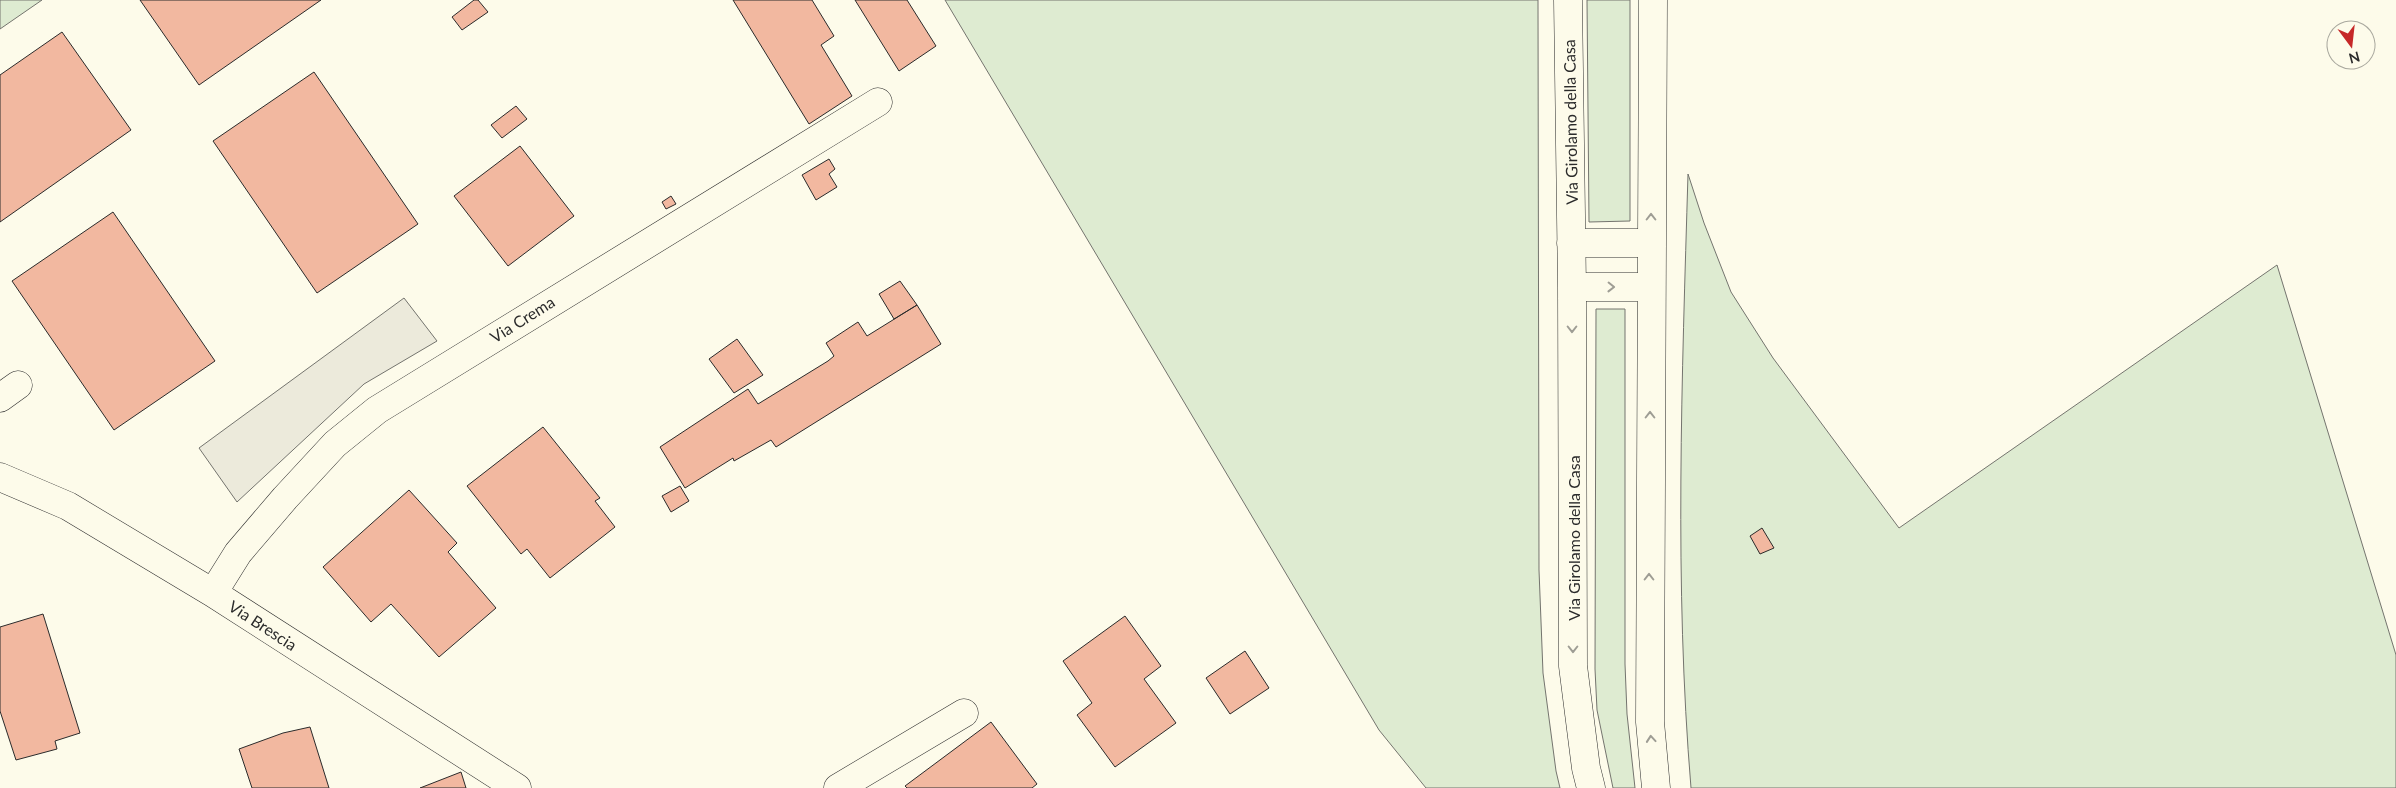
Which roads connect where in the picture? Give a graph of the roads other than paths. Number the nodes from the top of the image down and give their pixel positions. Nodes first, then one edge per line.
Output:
1 (1568, 0) edge
2 (1653, 0) edge
3 (878, 102) dead end
4 (1571, 243) junction
5 (1651, 243) junction
6 (1572, 287) junction
7 (1651, 288) junction
8 (0, 476) edge
9 (214, 593) junction
10 (964, 713) dead end
11 (517, 788) edge
12 (838, 788) edge
13 (1591, 788) edge
14 (1656, 788) edge

1 - 4 main road, Via Girolamo della Casa
5 -> 2 main road
3 - 9 main road, Via Crema
4 - 5 main road
4 - 6 main road, Via Girolamo della Casa
5 - 7 main road
6 -> 7 main road
6 -> 13 main road, Via Girolamo della Casa
14 -> 7 main road
8 - 9 main road, Via Brescia
9 - 11 main road, Via Brescia
10 - 12 main road

